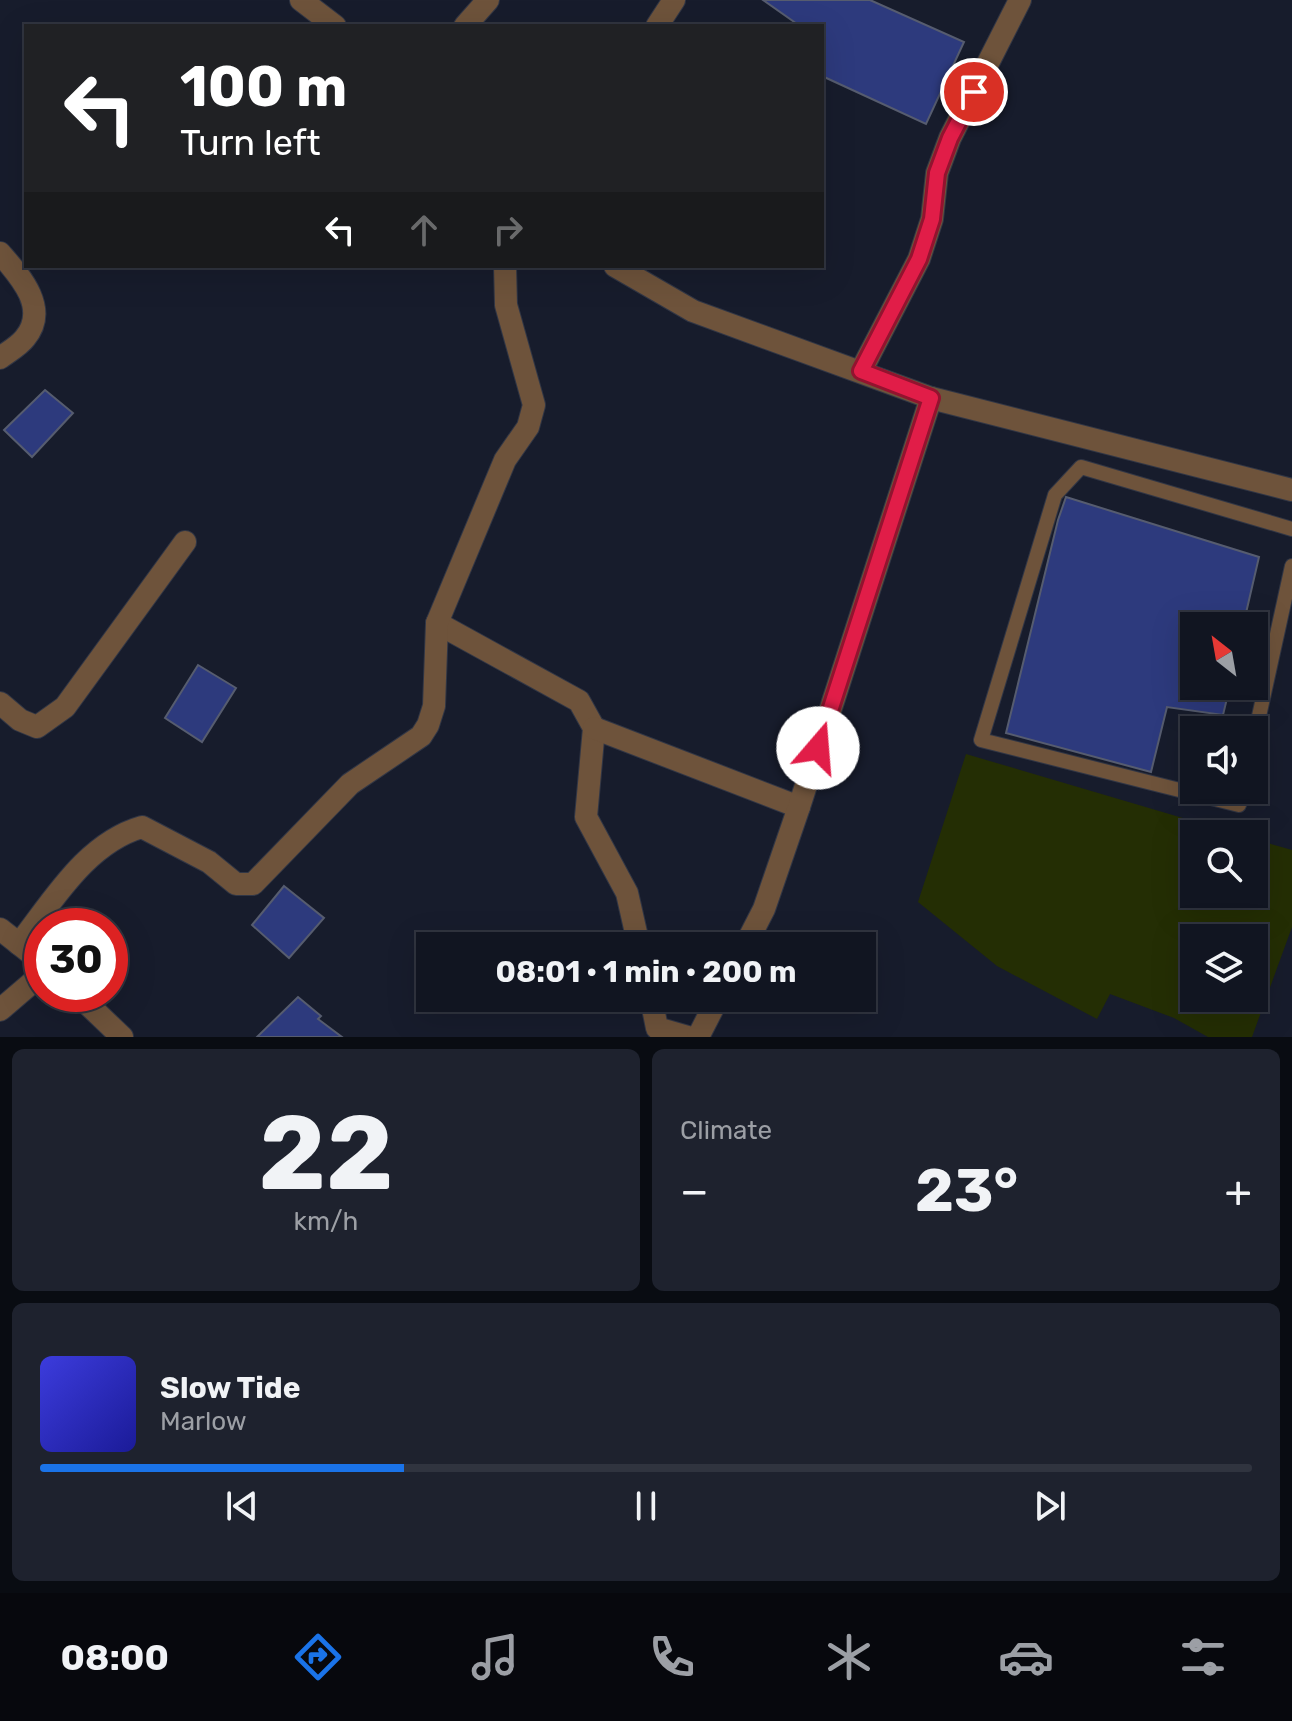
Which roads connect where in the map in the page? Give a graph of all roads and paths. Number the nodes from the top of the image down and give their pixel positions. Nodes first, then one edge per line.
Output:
1 (301, 0) edge
2 (488, 0) edge
3 (674, 0) edge
4 (1020, 0) edge
5 (332, 24) edge
6 (467, 24) edge
7 (658, 24) edge
8 (0, 253) edge
9 (505, 268) edge
10 (618, 268) edge
11 (0, 358) edge
12 (861, 371) junction
13 (931, 398) junction
14 (1292, 490) edge
15 (1292, 529) edge
16 (185, 542) dead end
17 (1292, 566) edge
18 (437, 623) junction
19 (0, 703) edge
20 (1259, 716) edge
21 (594, 728) junction
22 (1180, 790) edge
23 (799, 807) junction
24 (0, 929) edge
25 (636, 932) edge
26 (752, 932) edge
27 (19, 944) junction
28 (24, 948) edge
29 (24, 989) edge
30 (0, 1010) edge
31 (96, 1012) edge
32 (654, 1012) edge
33 (711, 1012) edge
34 (677, 1036) edge
35 (122, 1037) edge
36 (698, 1037) edge

1 - 5 street
2 - 6 street
3 - 7 street
4 - 12 street
8 - 11 street
9 - 18 street
10 - 12 street
12 - 13 street
13 - 14 street
13 - 23 street
15 - 22 lane
16 - 19 street
17 - 20 lane
18 - 21 street
18 - 27 street
21 - 23 street
21 - 25 street
23 - 26 street
24 - 27 street
27 - 28 street
29 - 30 street
31 - 35 street
32 - 34 street
33 - 36 street

